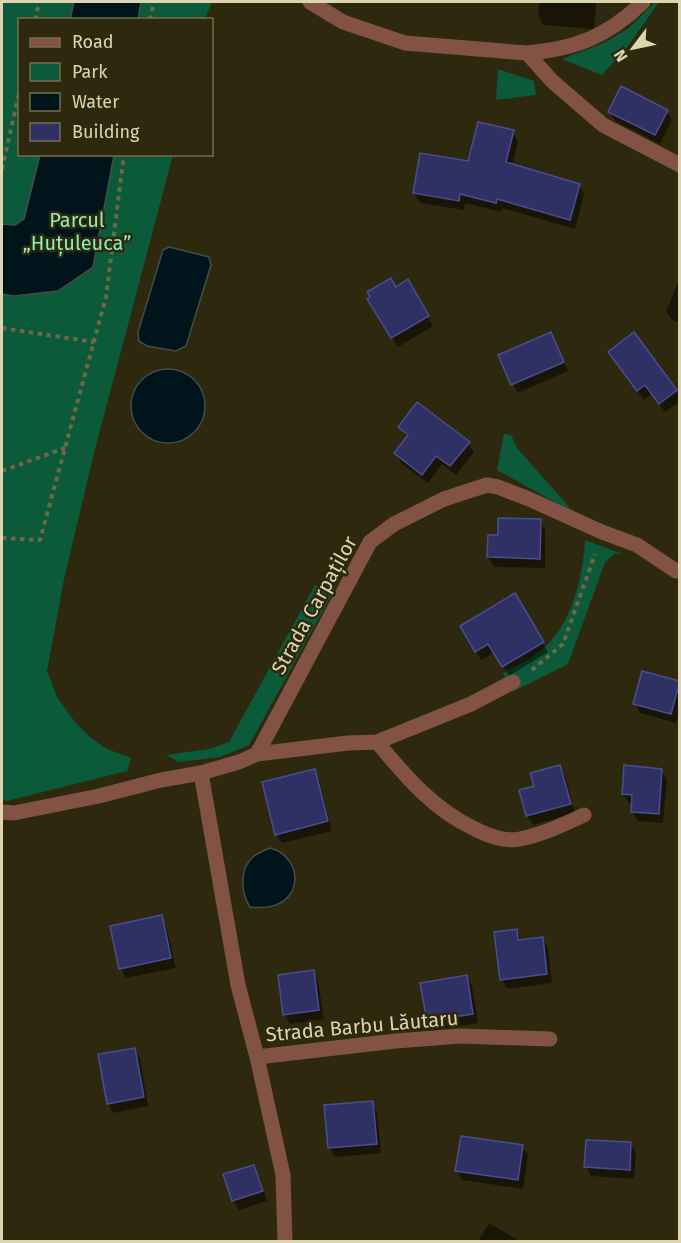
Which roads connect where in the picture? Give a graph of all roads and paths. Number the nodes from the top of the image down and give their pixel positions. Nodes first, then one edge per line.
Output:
1 (39, 2) edge
2 (154, 2) edge
3 (310, 2) edge
4 (643, 2) edge
5 (35, 18) edge
6 (150, 18) edge
7 (527, 53) junction
8 (18, 98) edge
9 (124, 156) edge
10 (680, 165) edge
11 (2, 169) edge
12 (2, 328) edge
13 (94, 342) junction
14 (65, 448) junction
15 (2, 471) edge
16 (602, 532) junction
17 (2, 538) edge
18 (676, 571) dead end
19 (513, 682) joint
20 (377, 742) junction
21 (257, 754) junction
22 (201, 773) junction
23 (2, 812) edge
24 (584, 815) dead end
25 (550, 1039) dead end
26 (257, 1057) junction
27 (285, 1242) edge

1 - 5 path
2 - 6 path
3 - 7 street
4 - 7 street
7 - 10 street
8 - 11 path
9 - 13 path
12 - 13 path
13 - 14 path
14 - 15 path
14 - 17 path
16 - 18 street, Strada Carpaților
16 - 19 path
16 - 21 street, Strada Carpaților
19 - 20 street
20 - 21 street
20 - 24 street
21 - 22 street
22 - 23 street
22 - 26 street
25 - 26 street, Strada Barbu Lăutaru
26 - 27 street, Strada Barbu Lăutaru

